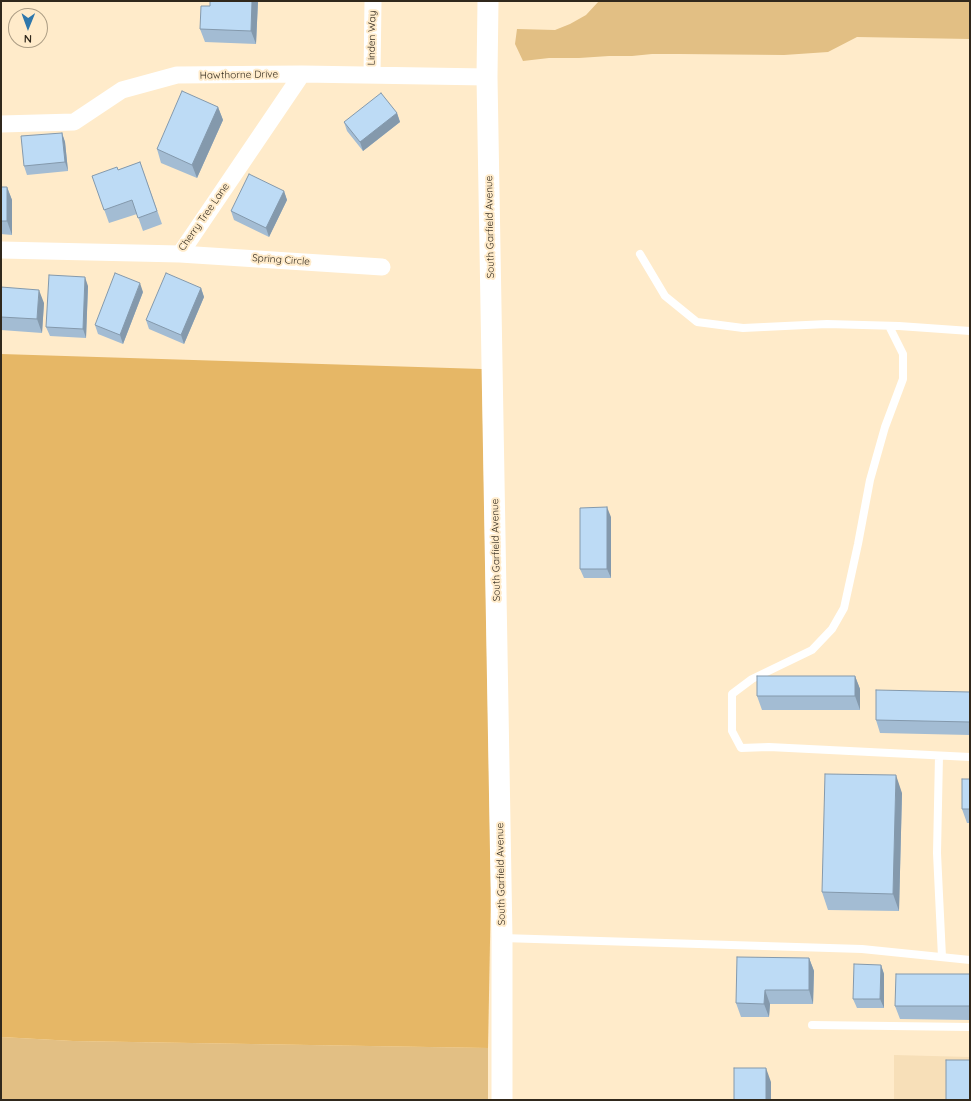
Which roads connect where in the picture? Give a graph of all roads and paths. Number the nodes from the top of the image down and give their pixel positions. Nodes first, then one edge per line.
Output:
1 (373, 1) edge
2 (488, 1) edge
3 (302, 74) junction
4 (372, 75) junction
5 (488, 77) junction
6 (1, 124) edge
7 (1, 250) edge
8 (180, 254) junction
9 (640, 254) dead end
10 (382, 267) dead end
11 (889, 326) junction
12 (970, 331) edge
13 (939, 756) junction
14 (970, 757) edge
15 (502, 938) junction
16 (942, 957) junction
17 (970, 960) edge
18 (812, 1025) dead end
19 (970, 1027) edge
20 (502, 1100) edge

1 - 4 street, Linden Way
2 - 5 street, South Garfield Avenue
3 - 4 street, Hawthorne Drive
3 - 6 street, Hawthorne Drive
3 - 8 street, Cherry Tree Lane
4 - 5 street, Hawthorne Drive
5 - 15 street, South Garfield Avenue
7 - 8 street, Cherry Tree Lane
8 - 10 street, Spring Circle
9 - 11 lane
11 - 12 lane
11 - 13 lane
13 - 14 lane
13 - 16 lane
15 - 16 lane
15 - 20 street, South Garfield Avenue
16 - 17 lane
18 - 19 lane

